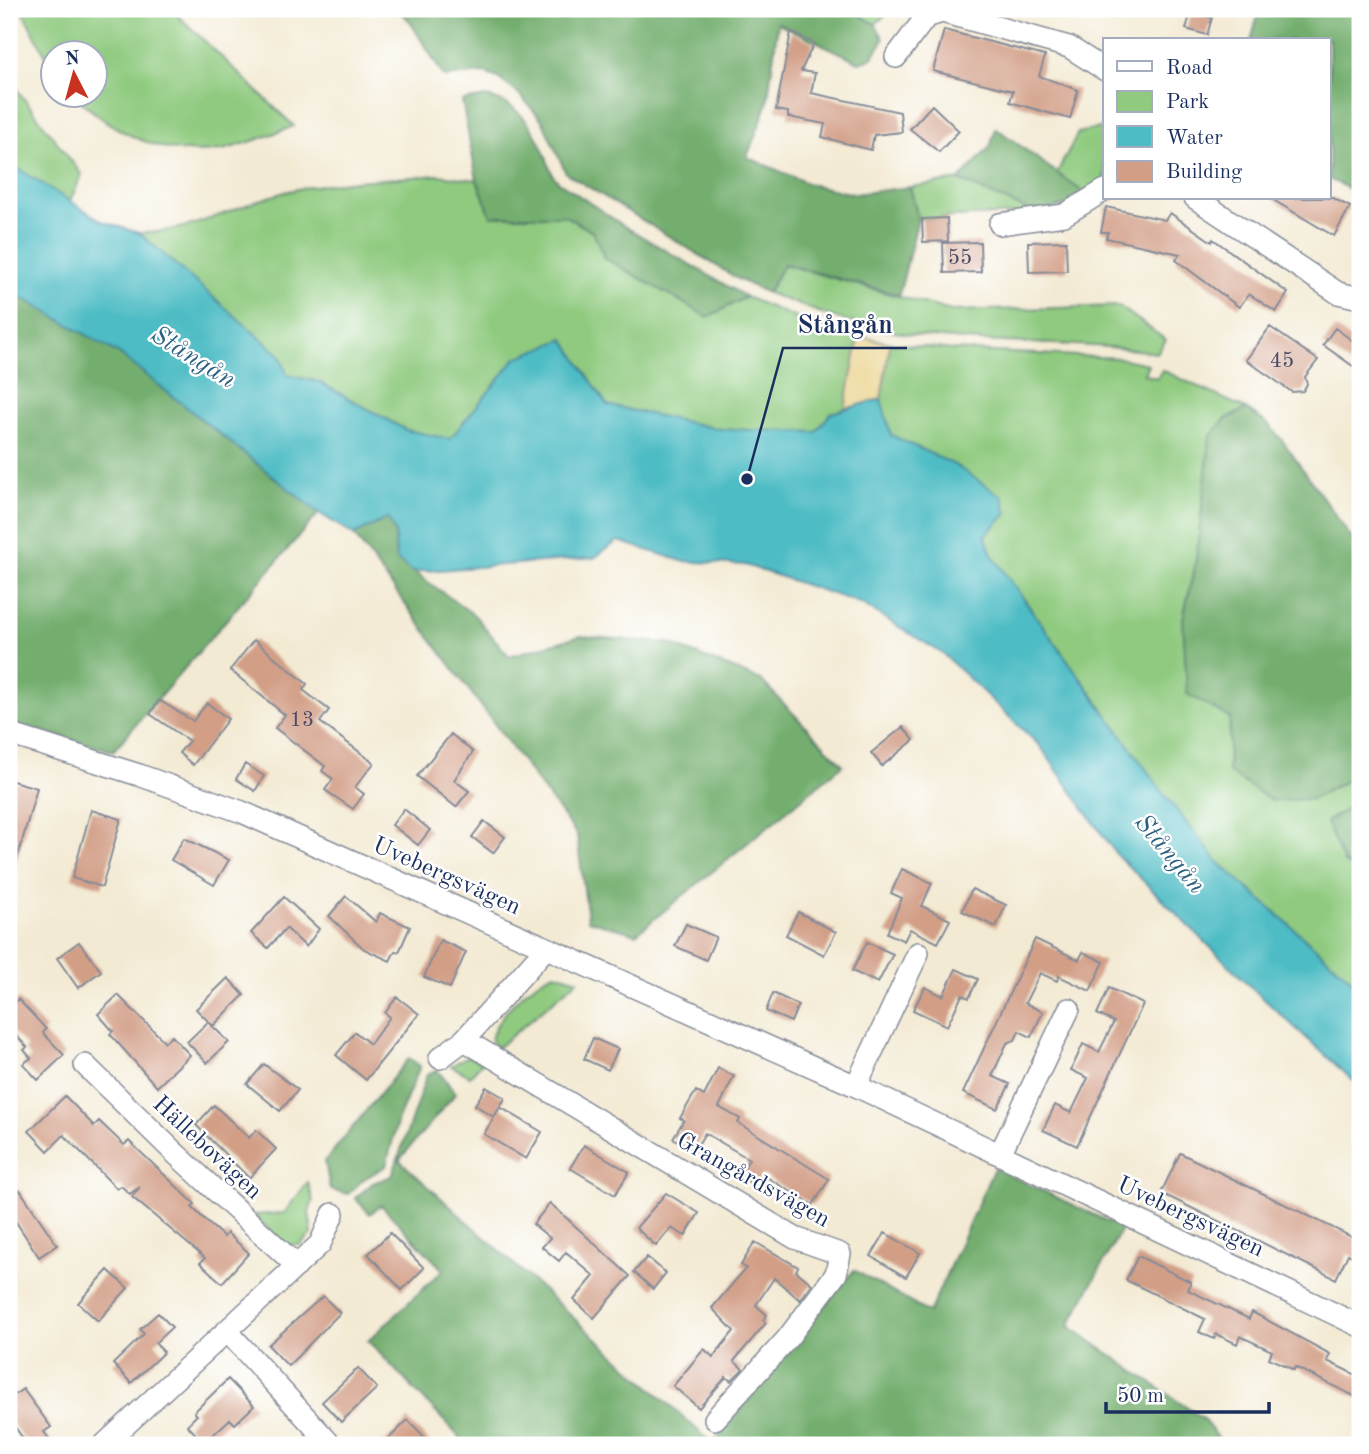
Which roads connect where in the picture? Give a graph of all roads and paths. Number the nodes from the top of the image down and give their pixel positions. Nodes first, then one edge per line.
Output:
1 (896, 57) dead end
2 (1103, 69) edge
3 (1103, 191) edge
4 (1198, 200) edge
5 (1000, 224) dead end
6 (1360, 298) edge
7 (9, 734) edge
8 (546, 948) junction
9 (918, 953) dead end
10 (1069, 1009) dead end
11 (464, 1040) junction
12 (440, 1058) dead end
13 (85, 1065) dead end
14 (856, 1086) junction
15 (1000, 1154) junction
16 (333, 1214) dead end
17 (297, 1266) junction
18 (1360, 1326) edge
19 (227, 1331) junction
20 (715, 1419) dead end
21 (104, 1445) edge
22 (331, 1445) edge

1 - 2 street
3 - 5 street
4 - 6 street
7 - 8 street, Uvebergsvägen
8 - 11 street
8 - 14 street, Uvebergsvägen
9 - 14 street
10 - 15 street
11 - 12 street
11 - 20 street, Grangårdsvägen
13 - 17 street, Hällebovägen
14 - 15 street, Uvebergsvägen
15 - 18 street, Uvebergsvägen
16 - 17 street
17 - 19 street
19 - 21 street
19 - 22 street

